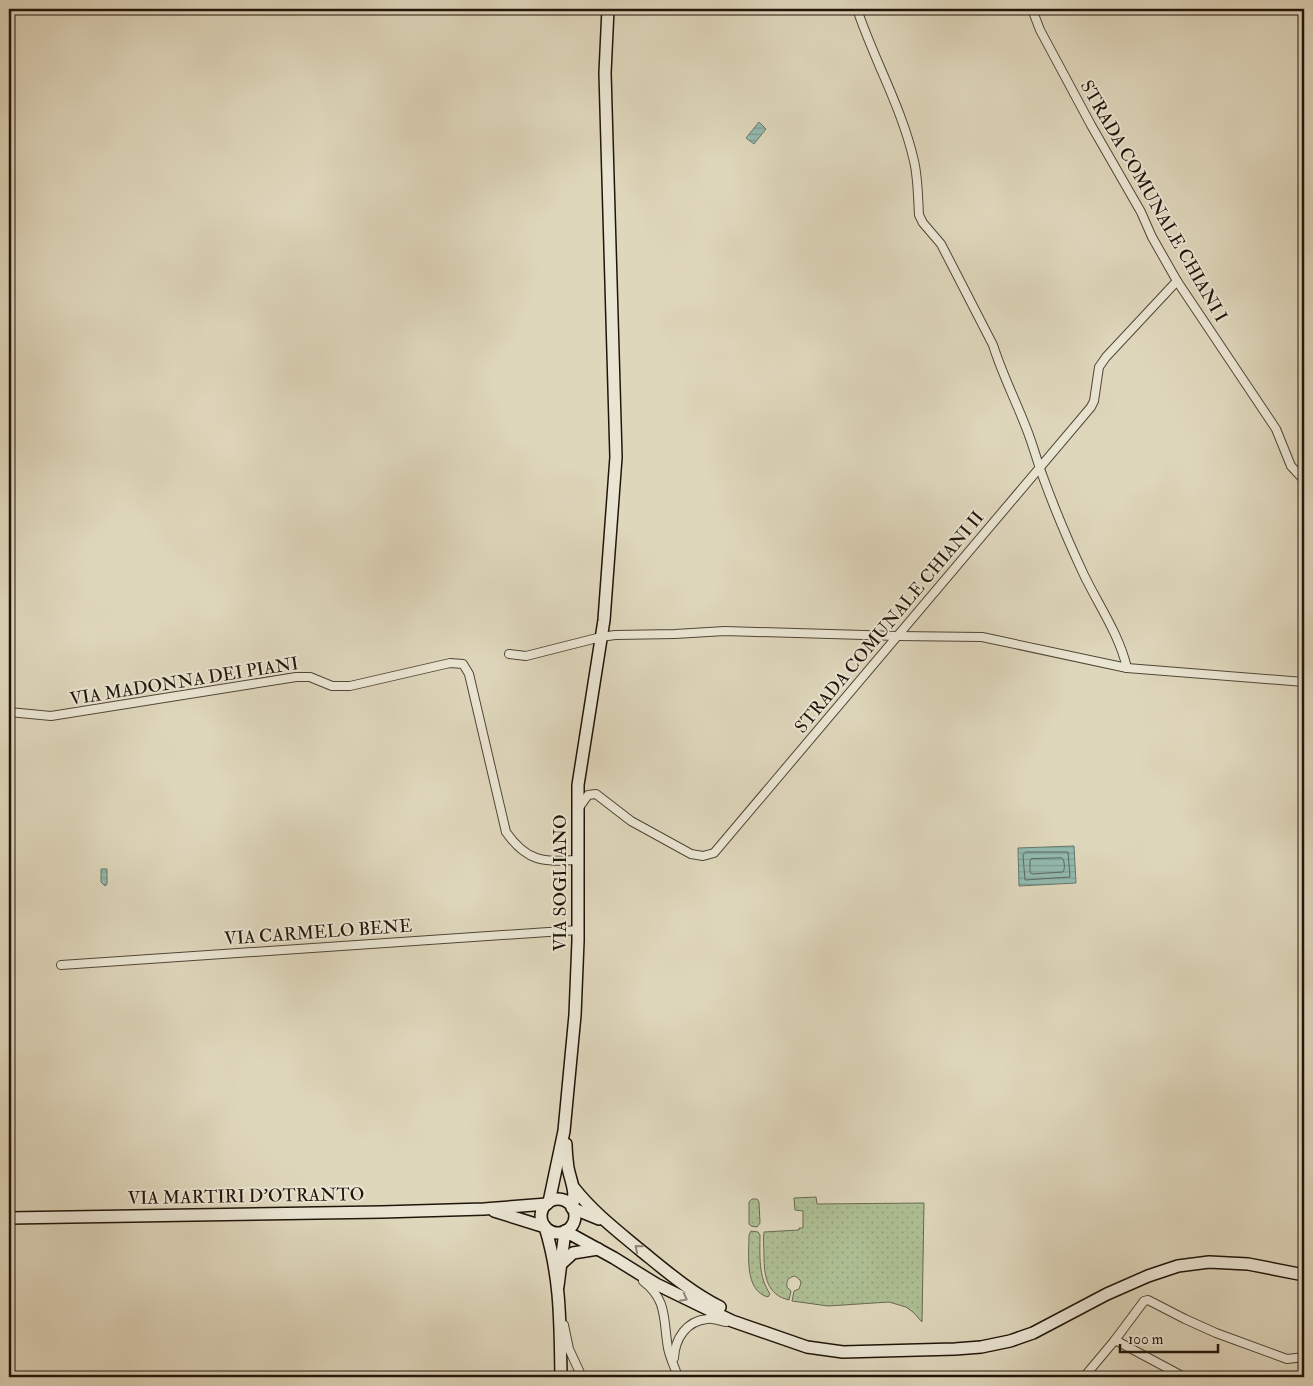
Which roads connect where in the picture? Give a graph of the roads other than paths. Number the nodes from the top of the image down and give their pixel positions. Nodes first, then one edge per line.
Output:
1 (608, 9) edge
2 (857, 9) edge
3 (1032, 9) edge
4 (1177, 281) junction
5 (1040, 467) junction
6 (1304, 480) edge
7 (898, 636) junction
8 (601, 637) junction
9 (508, 654) dead end
10 (1127, 668) junction
11 (1304, 682) edge
12 (9, 712) edge
13 (577, 810) junction
14 (577, 854) junction
15 (578, 930) junction
16 (60, 965) dead end
17 (564, 1131) junction
18 (555, 1177) junction
19 (574, 1188) junction
20 (548, 1203) junction
21 (528, 1205) junction
22 (572, 1208) junction
23 (484, 1209) junction
24 (9, 1218) edge
25 (605, 1222) junction
26 (545, 1227) junction
27 (565, 1231) junction
28 (598, 1249) junction
29 (614, 1258) junction
30 (561, 1264) junction
31 (1304, 1275) edge
32 (558, 1286) junction
33 (560, 1314) junction
34 (752, 1328) junction
35 (766, 1332) junction
36 (1115, 1340) junction
37 (1304, 1357) edge
38 (673, 1362) junction
39 (561, 1377) edge
40 (582, 1377) edge
41 (678, 1377) edge
42 (1084, 1377) edge
43 (1184, 1377) edge

1 - 8 main road, VIA SOGLIANO
2 - 5 street
3 - 4 street, STRADA COMUNALE CHIANI I
4 - 5 street, STRADA COMUNALE CHIANI II
4 - 6 street, STRADA COMUNALE CHIANI I
5 - 7 street, STRADA COMUNALE CHIANI II
5 - 10 street
7 - 8 street
7 - 10 street
7 - 13 street, STRADA COMUNALE CHIANI II
8 - 9 street
8 - 13 main road, VIA SOGLIANO
10 - 11 street
12 - 14 street, VIA MADONNA DEI PIANI
13 - 14 main road, VIA SOGLIANO
14 - 15 main road, VIA SOGLIANO
15 - 16 street, VIA CARMELO BENE
15 - 17 main road, VIA SOGLIANO
17 - 18 main road, VIA SOGLIANO
17 - 19 main road, VIA SOGLIANO
18 - 20 main road, VIA SOGLIANO
18 - 21 main road, VIA SOGLIANO
19 - 22 main road, VIA SOGLIANO
19 - 25 main road
20 - 21 main road, VIA MARTIRI D'OTRANTO
20 - 22 main road
20 - 26 main road, VIA SOGLIANO
21 - 23 main road, VIA MARTIRI D'OTRANTO
22 - 25 main road
22 - 27 main road, VIA SOGLIANO
23 - 24 main road, VIA MARTIRI D'OTRANTO
23 - 26 main road, VIA MARTIRI D'OTRANTO
35 -> 25 main road
26 - 27 main road
26 - 32 main road, VIA SOGLIANO
27 - 28 main road
27 - 30 main road, VIA SOGLIANO
28 - 29 main road
28 - 30 main road
29 -> 34 main road
29 - 38 street
30 - 32 main road, VIA SOGLIANO
31 - 35 main road
32 - 33 main road, VIA SOGLIANO
33 - 39 main road, VIA SOGLIANO
33 - 40 street
34 - 35 main road
34 - 38 street
36 - 37 street
36 - 42 street
36 - 43 street
38 - 41 street

